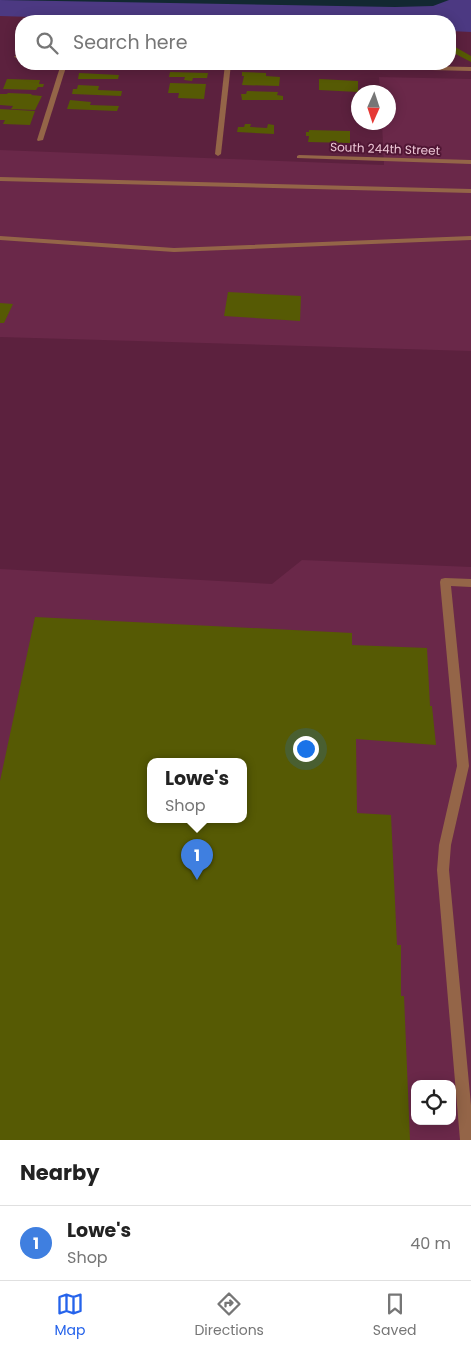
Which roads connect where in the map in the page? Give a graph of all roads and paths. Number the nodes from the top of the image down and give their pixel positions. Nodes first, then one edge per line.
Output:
1 (456, 69) edge
2 (471, 69) edge
3 (62, 70) edge
4 (227, 70) edge
5 (40, 140) dead end
6 (218, 154) dead end
7 (299, 157) dead end
8 (471, 162) edge
9 (0, 179) edge
10 (471, 191) edge
11 (0, 238) edge
12 (471, 238) edge
13 (471, 583) edge
14 (467, 1140) edge

1 - 2 street
3 - 5 street
4 - 6 street
7 - 8 street, South 244th Street
9 - 10 street
11 - 12 street
13 - 14 street

